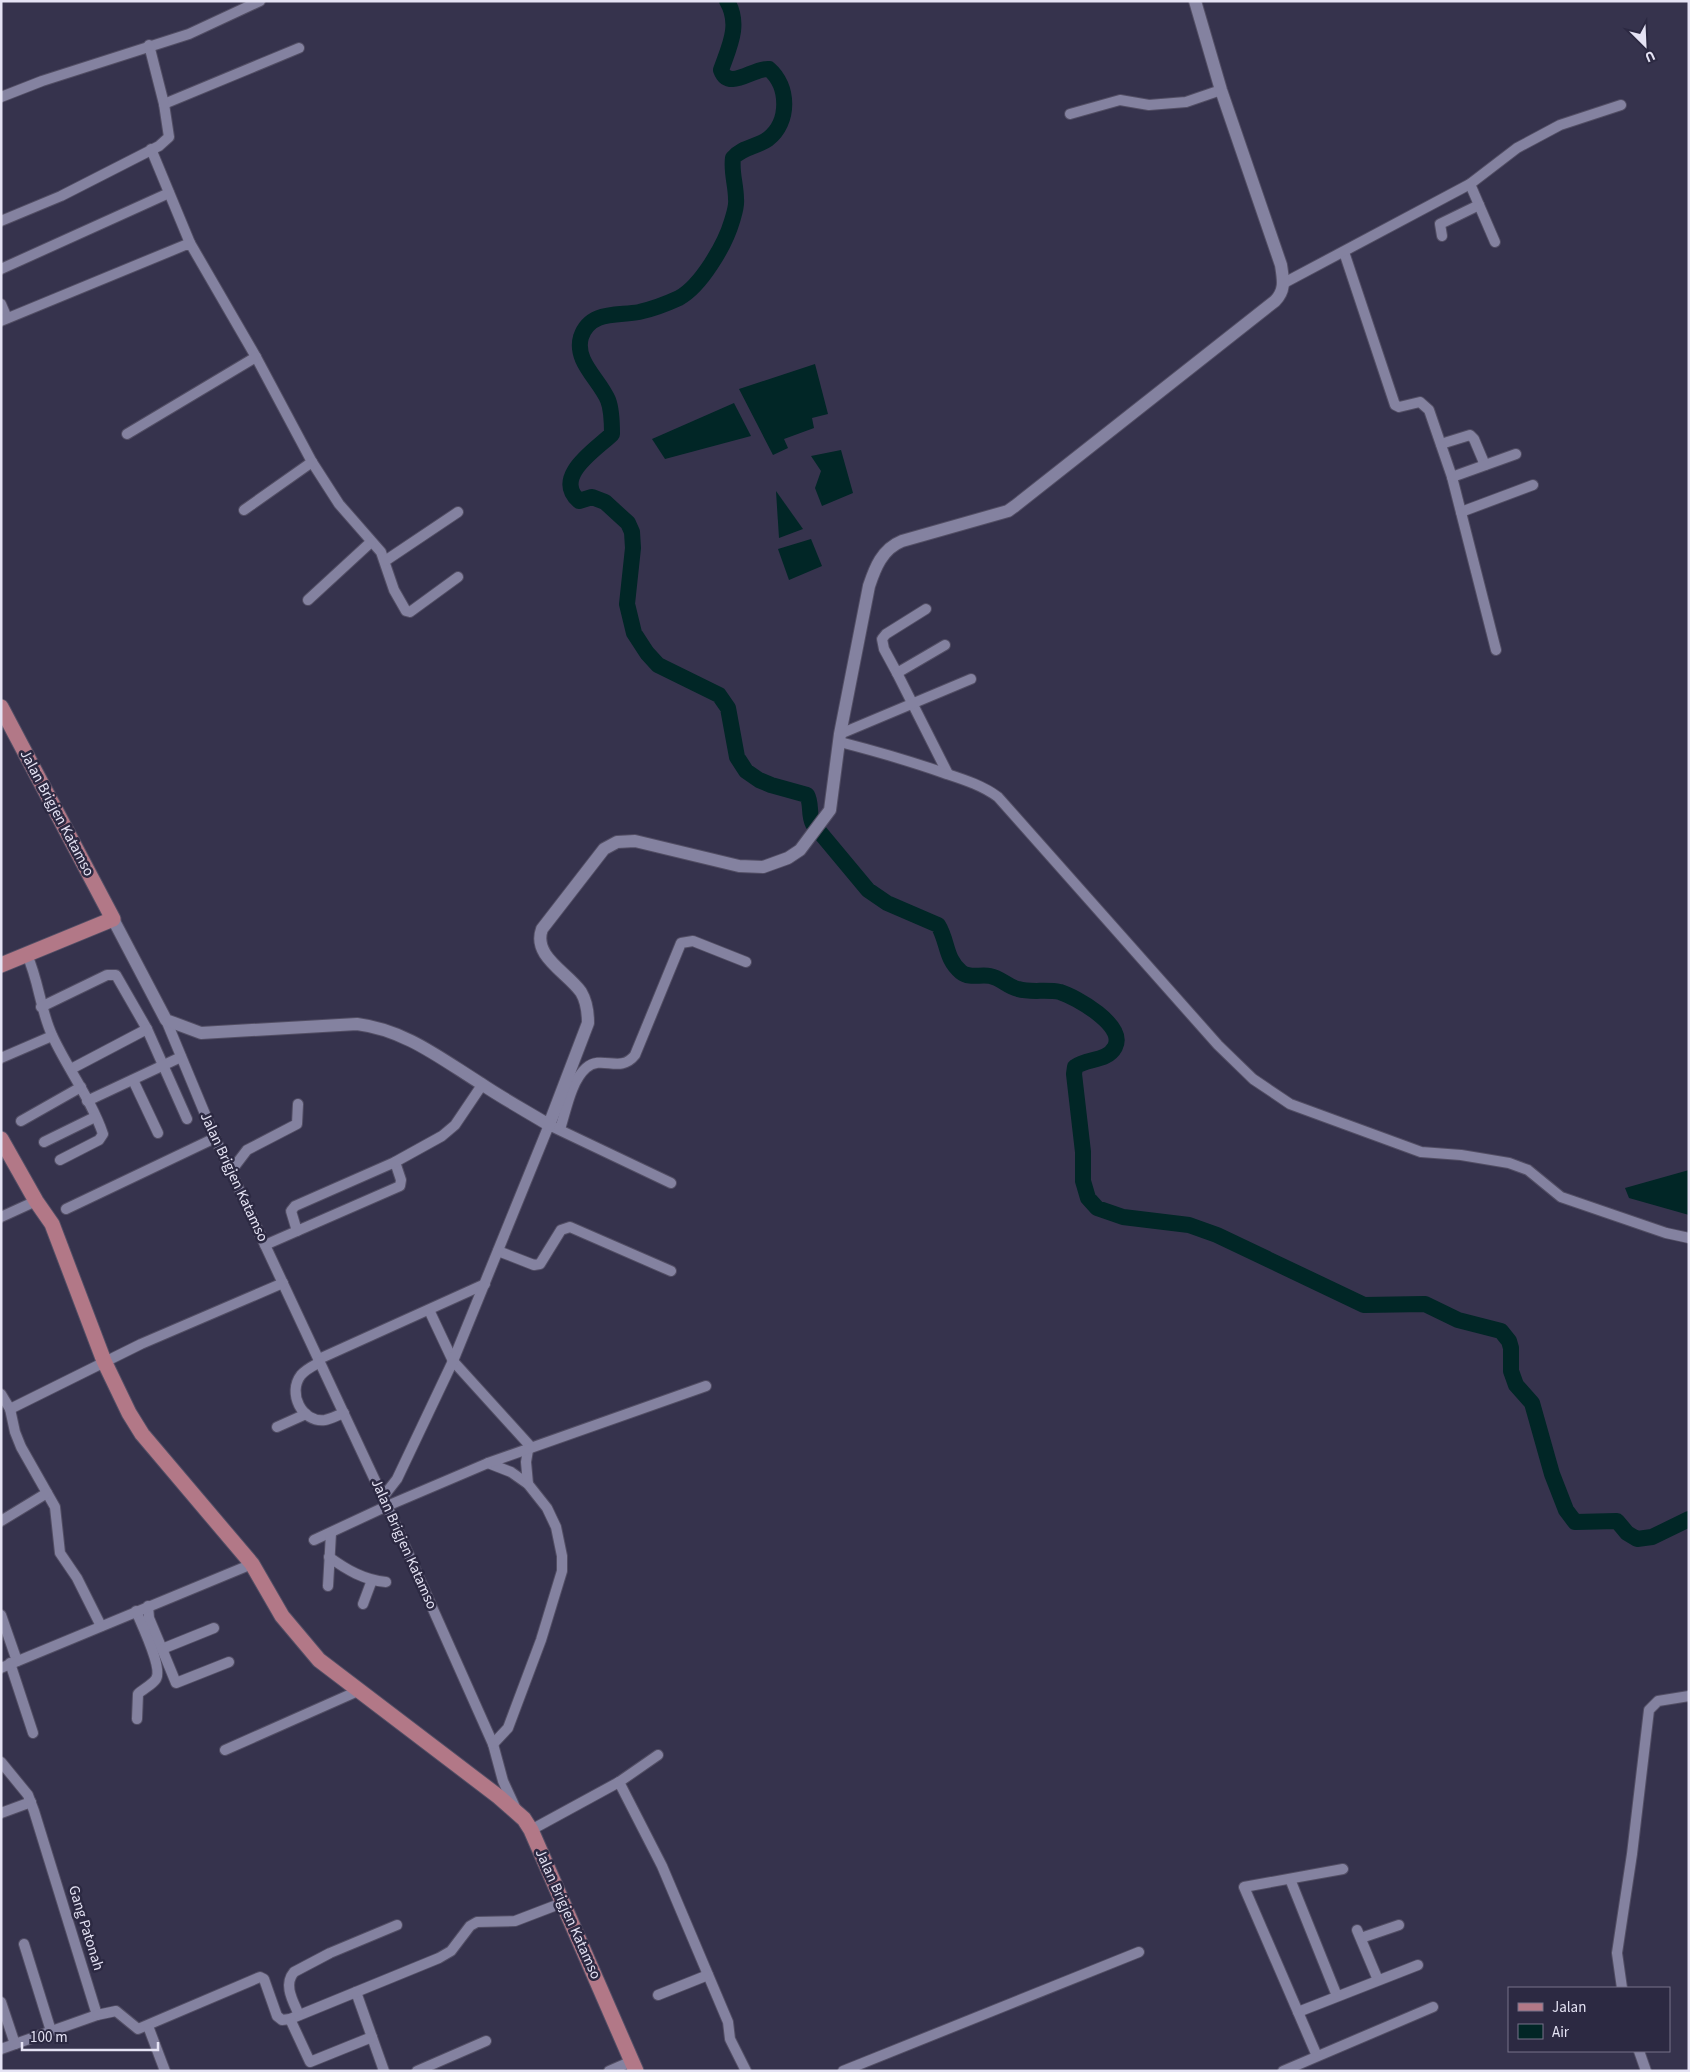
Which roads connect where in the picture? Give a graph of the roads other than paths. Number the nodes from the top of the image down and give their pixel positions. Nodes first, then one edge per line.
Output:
1 (260, 1) edge
2 (1196, 1) edge
3 (149, 46) junction
4 (299, 48) dead end
5 (1221, 90) junction
6 (1, 97) edge
7 (164, 104) junction
8 (1620, 105) dead end
9 (1070, 114) dead end
10 (151, 149) junction
11 (1470, 184) junction
12 (169, 193) junction
13 (1479, 205) junction
14 (1, 221) edge
15 (1442, 236) dead end
16 (1495, 242) dead end
17 (190, 243) junction
18 (1344, 252) junction
19 (1, 269) edge
20 (1284, 283) junction
21 (1, 304) edge
22 (4, 319) edge
23 (256, 357) junction
24 (127, 434) dead end
25 (1441, 444) junction
26 (1516, 454) dead end
27 (312, 462) junction
28 (1485, 465) junction
29 (1452, 477) junction
30 (1533, 485) dead end
31 (244, 510) dead end
32 (458, 512) dead end
33 (1461, 512) junction
34 (371, 542) junction
35 (385, 561) junction
36 (458, 577) dead end
37 (308, 600) dead end
38 (926, 610) dead end
39 (945, 645) dead end
40 (1496, 650) dead end
41 (897, 673) junction
42 (972, 679) dead end
43 (913, 704) junction
44 (1, 707) edge
45 (840, 738) junction
46 (948, 774) junction
47 (112, 919) junction
48 (28, 955) junction
49 (746, 962) dead end
50 (1, 965) edge
51 (41, 1007) junction
52 (166, 1020) junction
53 (147, 1029) junction
54 (52, 1036) junction
55 (181, 1057) junction
56 (1, 1058) edge
57 (164, 1065) junction
58 (71, 1069) junction
59 (133, 1080) junction
60 (482, 1085) junction
61 (81, 1087) junction
62 (87, 1101) junction
63 (298, 1104) dead end
64 (94, 1117) junction
65 (187, 1119) dead end
66 (21, 1121) dead end
67 (554, 1127) junction
68 (158, 1133) dead end
69 (215, 1138) junction
70 (1, 1139) edge
71 (44, 1142) dead end
72 (60, 1160) dead end
73 (395, 1162) junction
74 (231, 1171) junction
75 (671, 1183) dead end
76 (36, 1202) junction
77 (66, 1209) dead end
78 (1, 1217) edge
79 (297, 1231) junction
80 (1689, 1238) edge
81 (265, 1245) junction
82 (498, 1251) junction
83 (671, 1270) dead end
84 (283, 1283) junction
85 (485, 1284) junction
86 (429, 1310) junction
87 (104, 1360) junction
88 (320, 1361) junction
89 (452, 1361) junction
90 (706, 1386) dead end
91 (1, 1394) edge
92 (10, 1409) junction
93 (344, 1413) junction
94 (306, 1414) junction
95 (277, 1426) dead end
96 (530, 1449) junction
97 (488, 1463) junction
98 (528, 1484) junction
99 (47, 1493) junction
100 (385, 1501) junction
101 (1, 1521) edge
102 (331, 1533) junction
103 (314, 1540) dead end
104 (329, 1558) junction
105 (252, 1564) junction
106 (372, 1580) junction
107 (386, 1582) dead end
108 (328, 1586) dead end
109 (363, 1604) dead end
110 (148, 1606) junction
111 (136, 1611) junction
112 (1, 1615) edge
113 (101, 1626) junction
114 (214, 1628) dead end
115 (162, 1649) junction
116 (229, 1662) dead end
117 (9, 1664) edge
118 (358, 1691) junction
119 (1689, 1696) edge
120 (137, 1719) dead end
121 (34, 1733) dead end
122 (493, 1744) junction
123 (226, 1750) dead end
124 (658, 1755) dead end
125 (1, 1762) edge
126 (619, 1782) junction
127 (31, 1802) junction
128 (1, 1813) edge
129 (528, 1824) junction
130 (1343, 1869) dead end
131 (1290, 1879) junction
132 (562, 1903) junction
133 (397, 1925) dead end
134 (1399, 1925) dead end
135 (24, 1944) dead end
136 (1139, 1952) dead end
137 (1418, 1965) dead end
138 (708, 1975) junction
139 (1378, 1980) junction
140 (1622, 1987) edge
141 (356, 1992) junction
142 (658, 1995) dead end
143 (1337, 1996) junction
144 (1, 2002) edge
145 (1433, 2007) dead end
146 (1298, 2012) junction
147 (97, 2014) junction
148 (294, 2017) junction
149 (148, 2026) junction
150 (51, 2031) junction
151 (372, 2037) junction
152 (486, 2041) dead end
153 (15, 2044) junction
154 (1, 2049) edge
155 (1639, 2052) edge
156 (1317, 2056) junction
157 (634, 2066) edge
158 (165, 2071) edge
159 (384, 2071) edge
160 (418, 2071) edge
161 (609, 2071) edge
162 (746, 2071) edge
163 (843, 2071) edge
164 (1282, 2071) edge
165 (1646, 2071) edge

1 - 3 street
2 - 5 street
3 - 6 street
3 - 7 street
4 - 7 street
5 - 9 street
5 - 20 street
7 - 10 street
8 - 11 street
10 - 12 street
10 - 14 street
11 - 13 street
11 - 18 street
12 - 17 street
12 - 19 street
13 - 15 street
13 - 16 street
17 - 22 street
17 - 23 street
18 - 20 street
18 - 25 street
20 - 45 street
21 - 22 street
23 - 24 street
23 - 27 street
25 - 28 street
25 - 29 street
26 - 28 street
27 - 31 street
27 - 34 street
28 - 29 street
29 - 33 street
30 - 33 street
32 - 35 street
33 - 40 street
34 - 35 street
34 - 37 street
35 - 36 street
38 - 41 street
39 - 41 street
41 - 43 street
42 - 43 street
43 - 45 street
43 - 46 street
44 - 47 main road, Jalan Brigjen Katamso
45 - 46 street
45 - 67 street
46 - 80 street
47 - 48 main road
47 - 52 street
48 - 50 main road
48 - 51 street
49 - 67 street
51 - 53 street
51 - 54 street
52 - 55 street, Jalan Brigjen Katamso
52 - 60 street
53 - 57 street
53 - 58 street
54 - 56 street
54 - 58 street
55 - 57 street
55 - 69 street, Jalan Brigjen Katamso
57 - 59 street
57 - 65 street
58 - 61 street
59 - 62 street
59 - 68 street
60 - 67 street
60 - 73 street
61 - 62 street
61 - 66 street
62 - 64 street
63 - 74 street
64 - 71 street
64 - 72 street
67 - 75 street
67 - 82 street
69 - 74 street, Jalan Brigjen Katamso
69 - 77 street
70 - 76 main road
73 - 79 street
73 - 79 street
74 - 81 street, Jalan Brigjen Katamso
76 - 78 street
76 - 87 main road
79 - 81 street
81 - 84 street, Jalan Brigjen Katamso
82 - 83 street
82 - 85 street
84 - 87 street
84 - 88 street, Jalan Brigjen Katamso
85 - 86 street
85 - 89 street
86 - 88 street
86 - 89 street
87 - 92 street
87 - 105 main road
88 - 93 street, Jalan Brigjen Katamso
88 - 94 street
89 - 96 street
89 - 100 street
90 - 96 street
91 - 92 street
92 - 99 street
93 - 94 street
93 - 100 street, Jalan Brigjen Katamso
94 - 95 street
96 - 97 street
96 - 98 street
97 - 98 street
97 - 100 street
98 - 122 street
99 - 101 street
99 - 113 street
100 - 102 street
100 - 122 street, Jalan Brigjen Katamso
102 - 103 street
102 - 104 street
104 - 106 street
104 - 108 street
105 - 110 street
105 - 118 main road
106 - 107 street
106 - 109 street
110 - 111 street
110 - 115 street
111 - 113 street
111 - 120 street
112 - 117 street
113 - 117 street
114 - 115 street
115 - 116 street
117 - 121 street
118 - 123 street
118 - 129 main road
119 - 140 street
122 - 129 street, Jalan Brigjen Katamso
124 - 126 street
125 - 127 street, Gang Patonah
126 - 129 street
126 - 138 street
127 - 128 street
127 - 147 street, Gang Patonah
129 - 132 main road, Jalan Brigjen Katamso
130 - 131 street
131 - 143 street
131 - 146 street
132 - 141 street
132 - 157 main road, Jalan Brigjen Katamso
133 - 148 street
134 - 139 street
135 - 150 street
136 - 163 street
137 - 139 street
138 - 142 street
138 - 162 street
139 - 143 street
141 - 148 street
141 - 151 street
143 - 146 street
144 - 153 street
145 - 156 street
146 - 156 street
147 - 149 street
147 - 150 street
148 - 149 street
148 - 151 street
149 - 158 street
150 - 153 street
151 - 159 street
152 - 160 street
153 - 154 street
155 - 165 street
156 - 164 street
157 - 161 street

